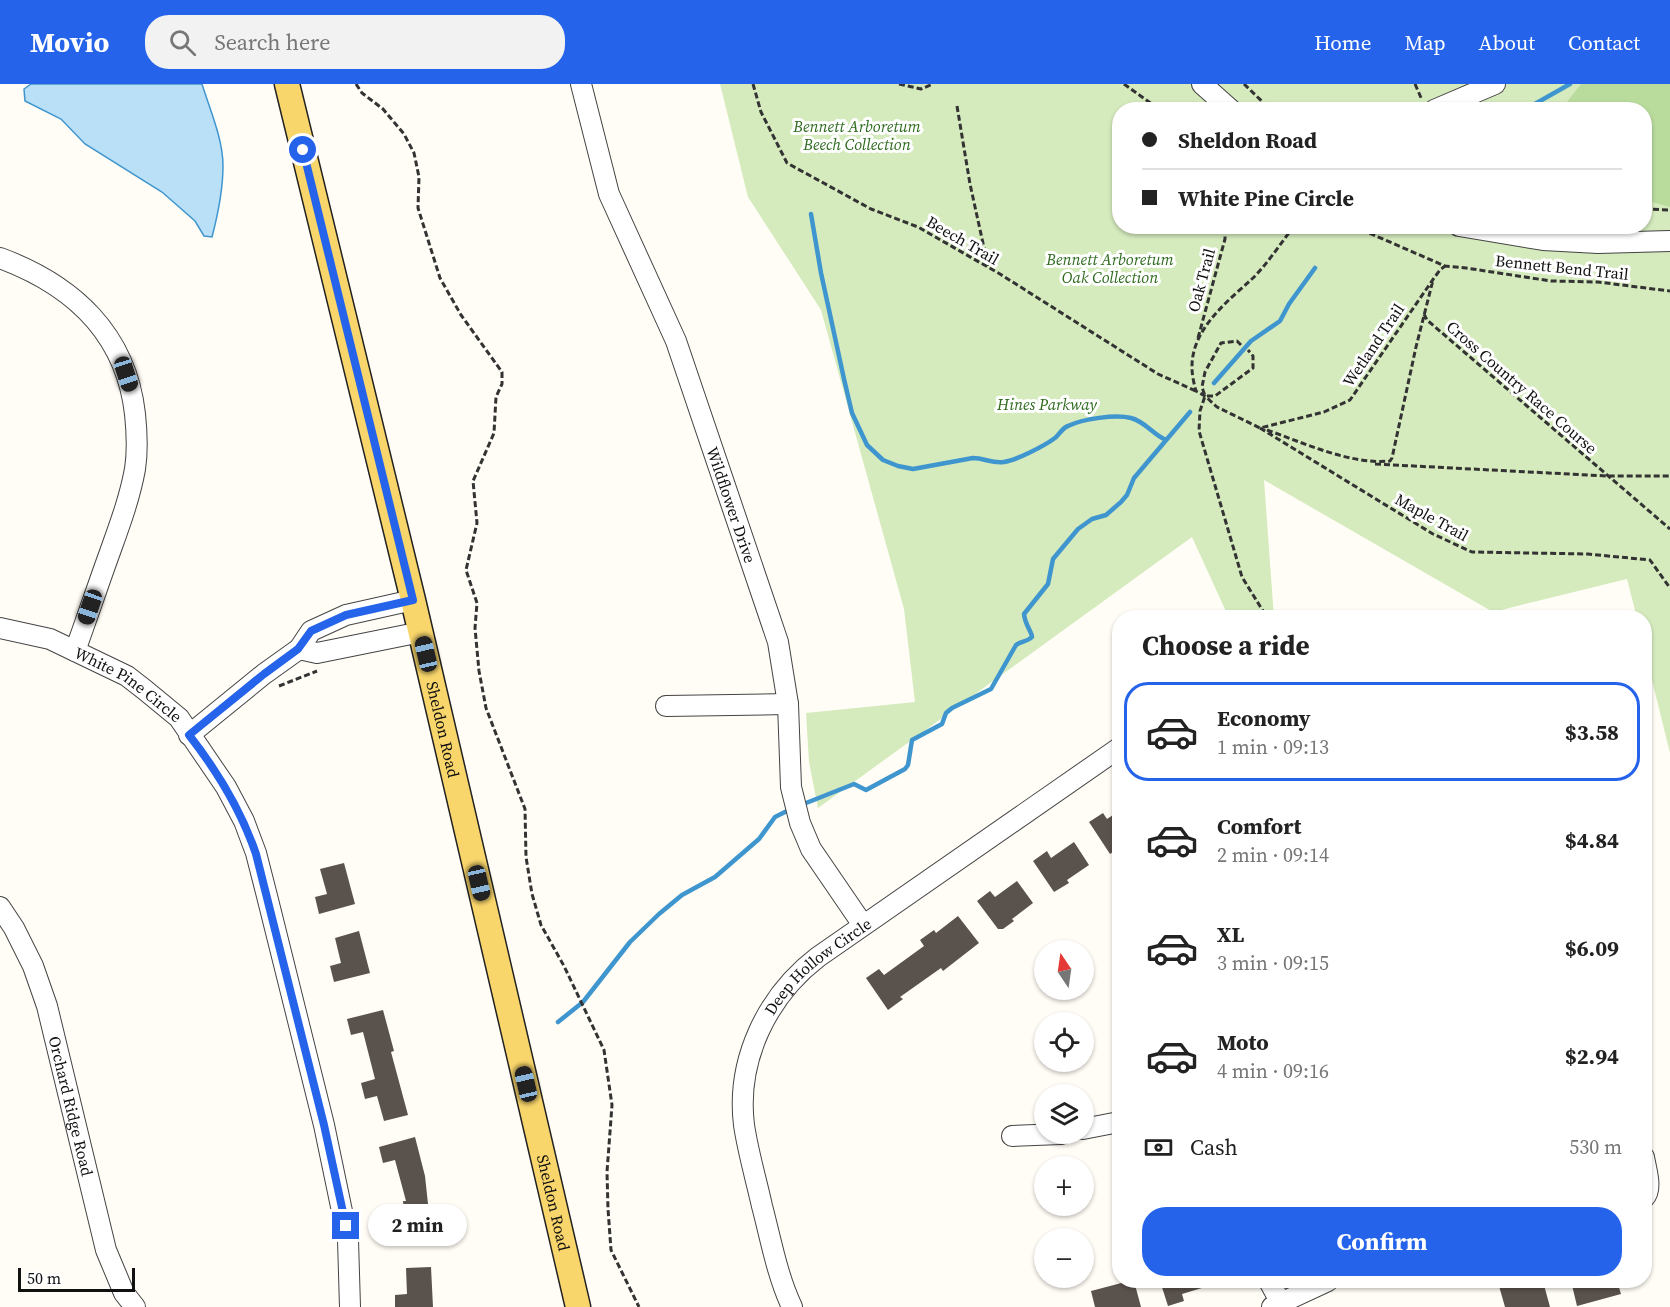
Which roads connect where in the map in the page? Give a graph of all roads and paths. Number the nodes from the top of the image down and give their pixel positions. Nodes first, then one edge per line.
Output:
1 (287, 84) edge
2 (356, 84) edge
3 (581, 84) edge
4 (753, 84) edge
5 (899, 84) edge
6 (933, 84) edge
7 (1124, 84) edge
8 (1202, 84) edge
9 (1244, 84) edge
10 (1495, 84) edge
11 (1149, 102) edge
12 (1222, 102) edge
13 (1263, 102) edge
14 (1453, 102) edge
15 (957, 106) dead end
16 (1652, 209) edge
17 (1670, 210) edge
18 (1225, 234) edge
19 (1288, 234) edge
20 (1371, 234) edge
21 (1507, 234) edge
22 (1670, 241) edge
23 (0, 258) edge
24 (1445, 266) junction
25 (988, 267) junction
26 (1434, 278) junction
27 (1670, 291) edge
28 (1424, 314) junction
29 (1198, 340) junction
30 (1241, 345) dead end
31 (1248, 351) dead end
32 (1196, 391) junction
33 (1205, 396) junction
34 (1260, 428) junction
35 (1365, 461) junction
36 (1607, 476) junction
37 (1670, 476) edge
38 (1670, 529) edge
39 (1670, 588) edge
40 (413, 600) junction
41 (1262, 610) edge
42 (0, 628) edge
43 (421, 632) junction
44 (298, 649) junction
45 (75, 651) junction
46 (319, 671) dead end
47 (277, 687) dead end
48 (788, 704) junction
49 (666, 706) dead end
50 (189, 735) junction
51 (1112, 753) edge
52 (0, 907) edge
53 (863, 925) junction
54 (1112, 1124) edge
55 (1094, 1128) edge
56 (1034, 1135) edge
57 (1012, 1136) dead end
58 (1272, 1288) edge
59 (1314, 1288) edge
60 (1278, 1306) edge
61 (135, 1307) edge
62 (350, 1307) edge
63 (578, 1307) edge
64 (639, 1307) edge
65 (792, 1307) edge

1 - 40 main road, Sheldon Road
2 - 64 path
3 - 48 street, Wildflower Drive
4 - 25 path, Beech Trail
5 - 6 path
7 - 11 path
8 - 12 street
9 - 13 path
10 - 14 street
15 - 25 path
16 - 17 path
18 - 29 path, Oak Trail
19 - 29 path
20 - 24 path, Bennett Bend Trail
21 - 22 street
23 - 45 street
24 - 26 path, Wetland Trail
24 - 27 path, Bennett Bend Trail
25 - 32 path, Beech Trail
26 - 28 path, Cross Country Race Course
26 - 34 path, Wetland Trail
28 - 35 path, Cross Country Race Course
28 - 36 path, Cross Country Race Course
29 - 32 path
30 - 33 path
31 - 33 path
32 - 33 path
33 - 34 path
33 - 41 path
34 - 35 path, Cross Country Race Course
34 - 39 path, Maple Trail
35 - 36 path, Cross Country Race Course
36 - 37 path, Cross Country Race Course
36 - 38 path, Cross Country Race Course
40 - 43 main road, Sheldon Road
40 - 44 street
42 - 45 street, White Pine Circle
43 - 44 street
43 - 63 main road, Sheldon Road
44 - 50 street
45 - 50 street, White Pine Circle
46 - 47 path
48 - 49 street
48 - 53 street, Wildflower Drive
50 - 62 street, White Pine Circle
51 - 53 street, Deep Hollow Circle
52 - 61 street, Orchard Ridge Road
53 - 65 street, Deep Hollow Circle
54 - 55 street
56 - 57 street
58 - 60 street
59 - 60 street

